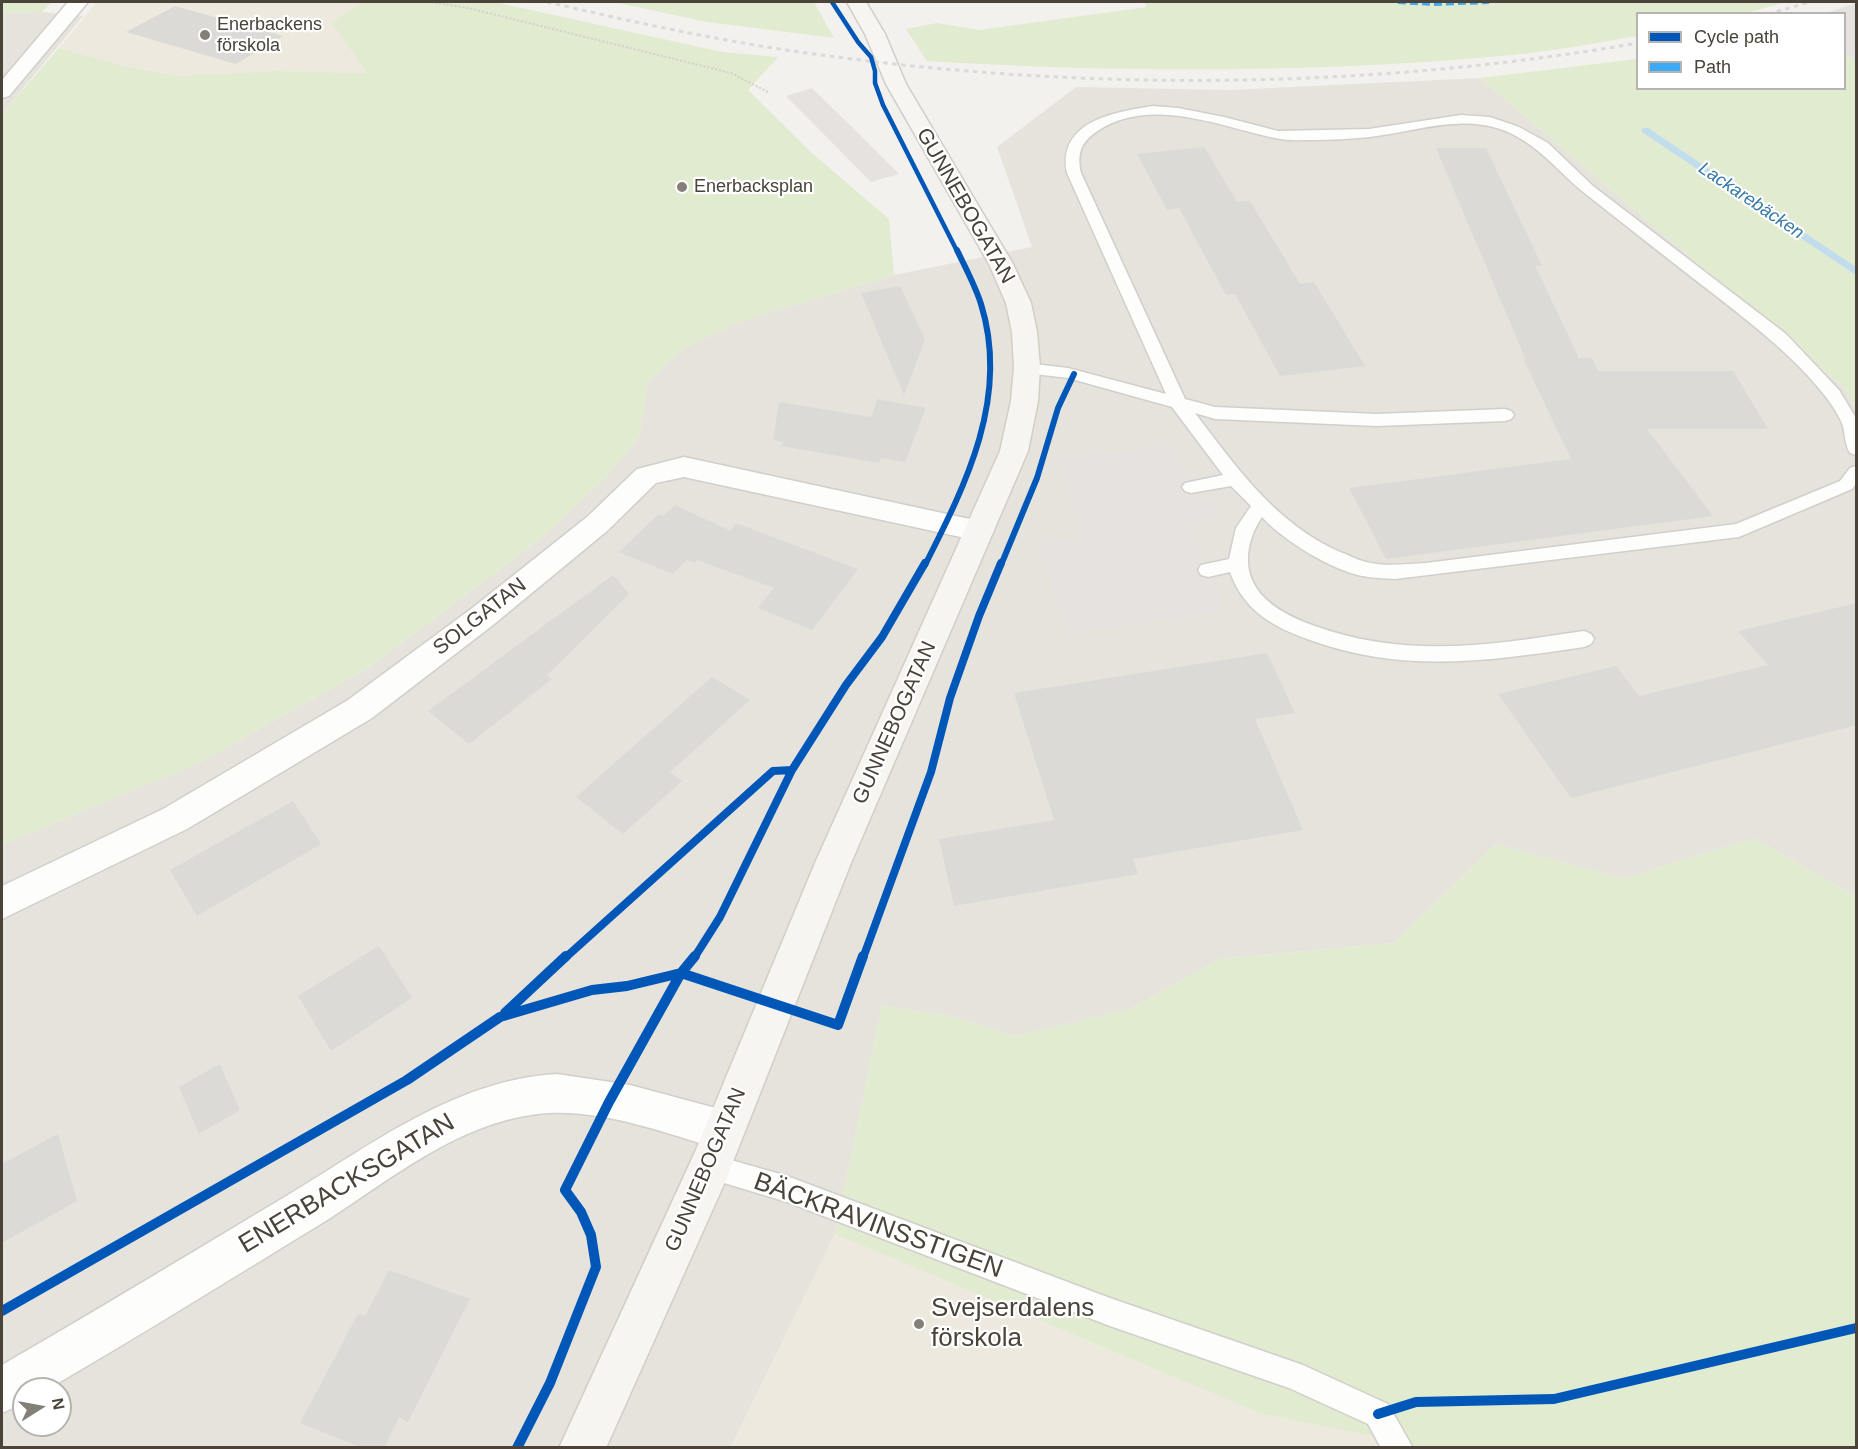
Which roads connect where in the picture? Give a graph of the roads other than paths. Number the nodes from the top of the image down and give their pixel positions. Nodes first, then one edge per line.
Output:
1 (78, 2) edge
2 (856, 2) edge
3 (2, 92) edge
4 (1026, 368) junction
5 (1179, 404) junction
6 (1505, 415) dead end
7 (1857, 449) edge
8 (1235, 479) junction
9 (1853, 482) edge
10 (1191, 487) dead end
11 (1261, 507) junction
12 (979, 531) junction
13 (1238, 564) junction
14 (1208, 570) dead end
15 (1584, 639) dead end
16 (2, 903) edge
17 (717, 1148) junction
18 (2, 1390) edge
19 (582, 1448) edge
20 (1398, 1448) edge

1 - 3 street
2 - 4 street, GUNNEBOGATAN
4 - 5 lane
4 - 12 street, GUNNEBOGATAN
5 - 6 lane
5 - 7 lane
5 - 8 lane
8 - 10 lane
8 - 11 lane
9 - 11 lane
11 - 13 lane
12 - 16 street, SOLGATAN
12 - 17 street, GUNNEBOGATAN
13 - 14 lane
13 - 15 lane
17 - 18 street, ENERBACKSGATAN
17 - 19 street, GUNNEBOGATAN
17 - 20 lane, BÄCKRAVINSSTIGEN

